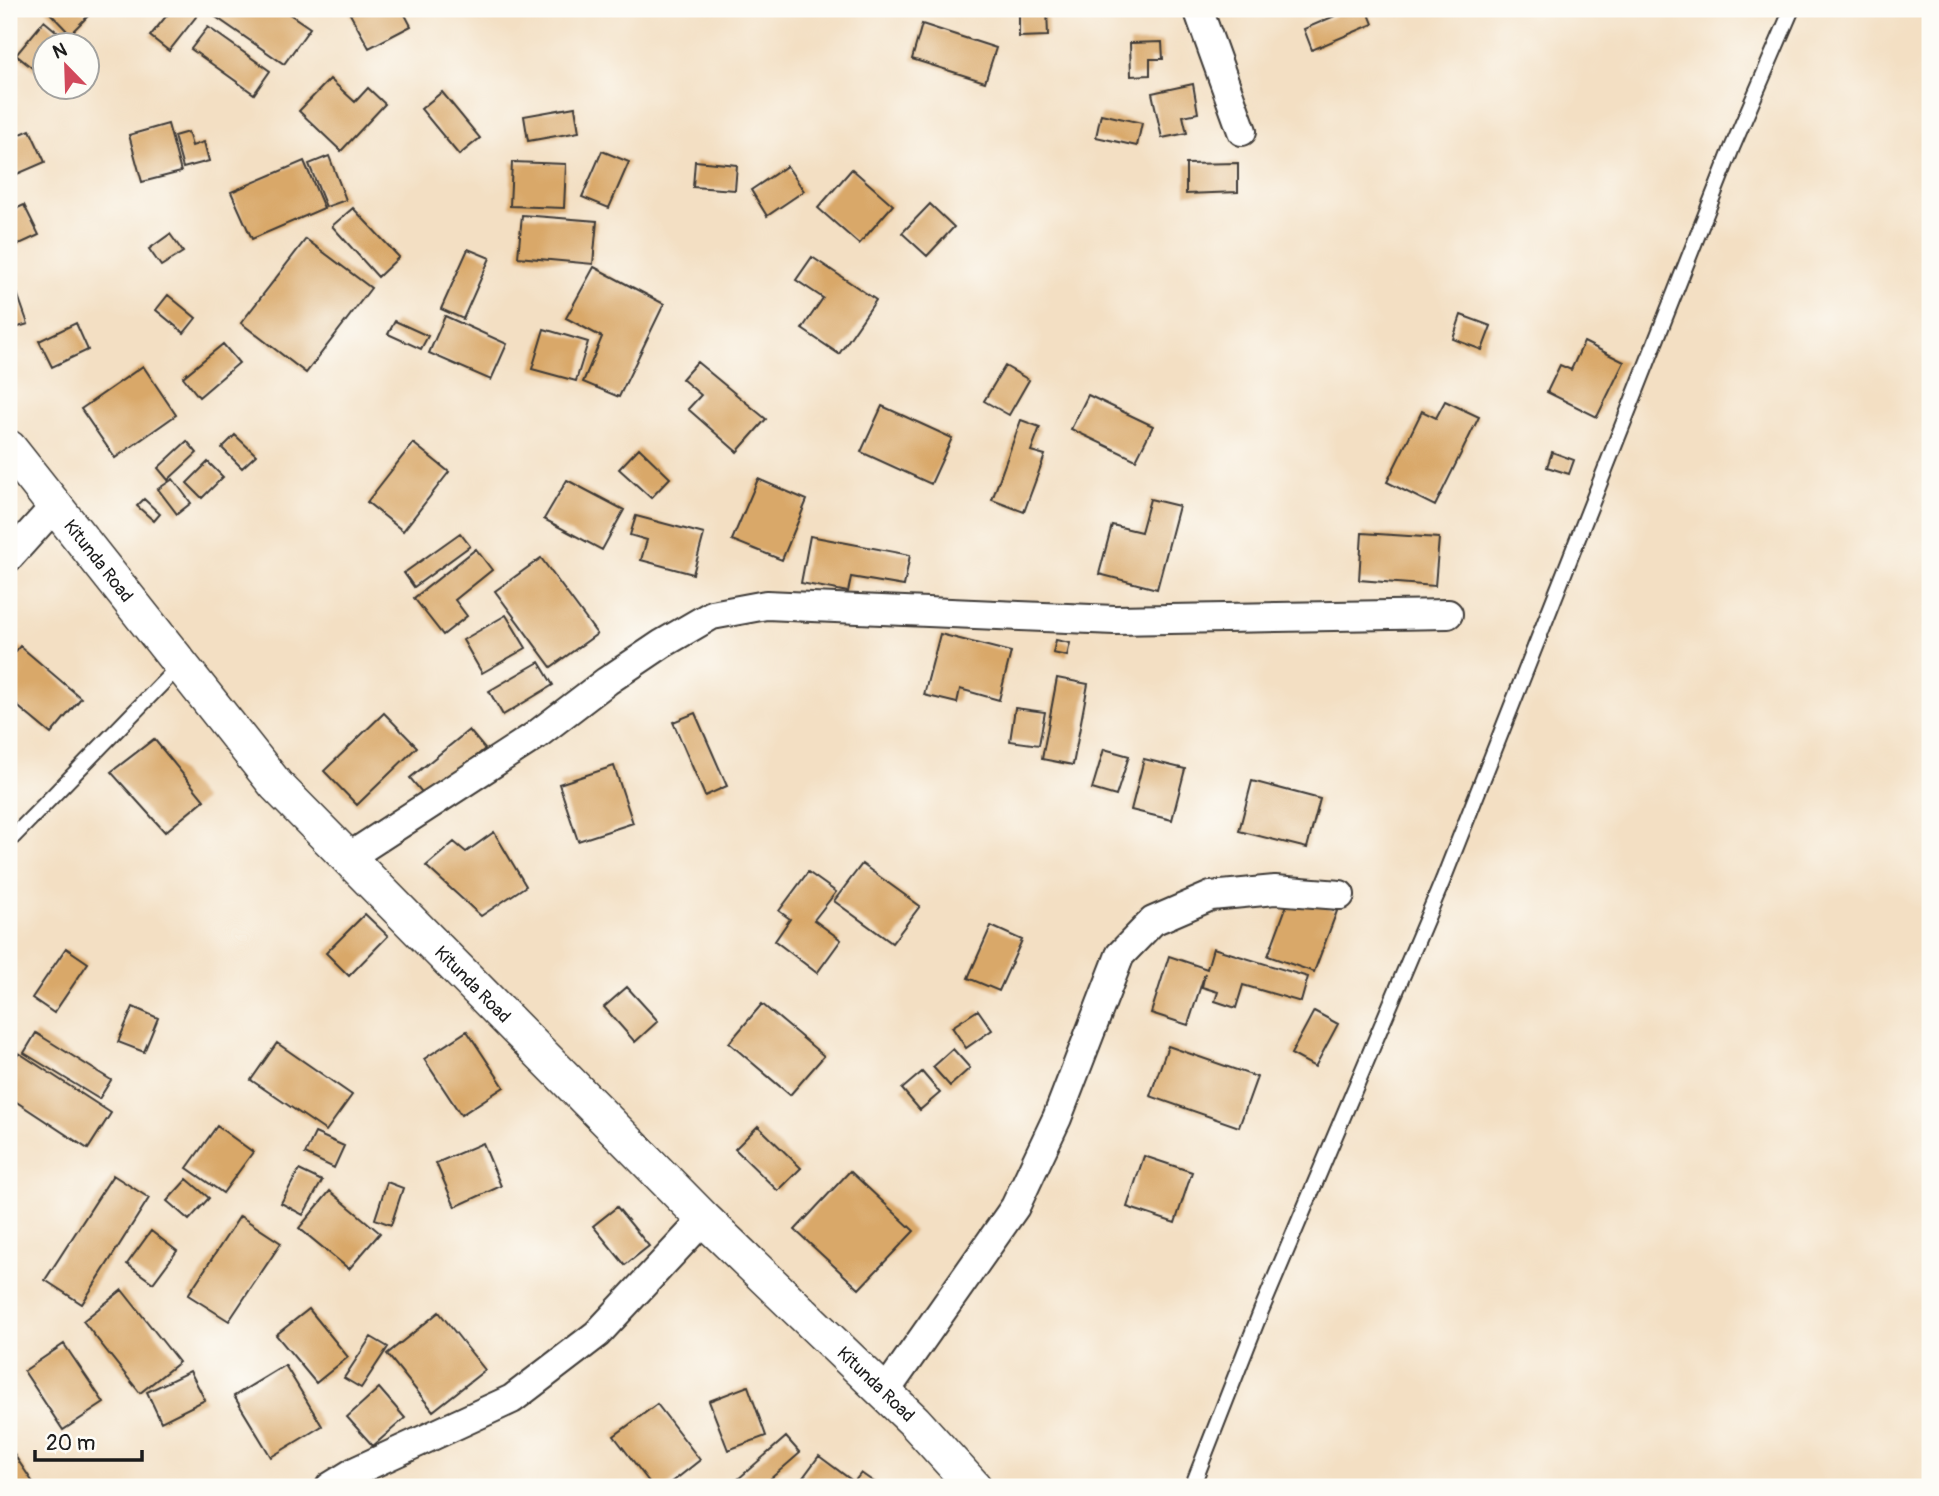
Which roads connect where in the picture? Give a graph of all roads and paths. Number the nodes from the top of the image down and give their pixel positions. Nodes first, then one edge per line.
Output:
1 (1198, 9) edge
2 (1792, 9) edge
3 (1242, 131) dead end
4 (9, 448) edge
5 (55, 506) junction
6 (9, 557) edge
7 (1448, 614) dead end
8 (179, 666) junction
9 (9, 841) edge
10 (349, 857) junction
11 (1340, 895) dead end
12 (704, 1219) junction
13 (885, 1392) junction
14 (330, 1487) edge
15 (974, 1487) edge
16 (1192, 1487) edge

1 - 3 street
2 - 16 lane
4 - 5 street, Kitunda Road
5 - 6 street
5 - 8 street, Kitunda Road
7 - 10 street
8 - 9 lane
8 - 10 street, Kitunda Road
10 - 12 street, Kitunda Road
11 - 13 street
12 - 13 street, Kitunda Road
12 - 14 street
13 - 15 street, Kitunda Road

